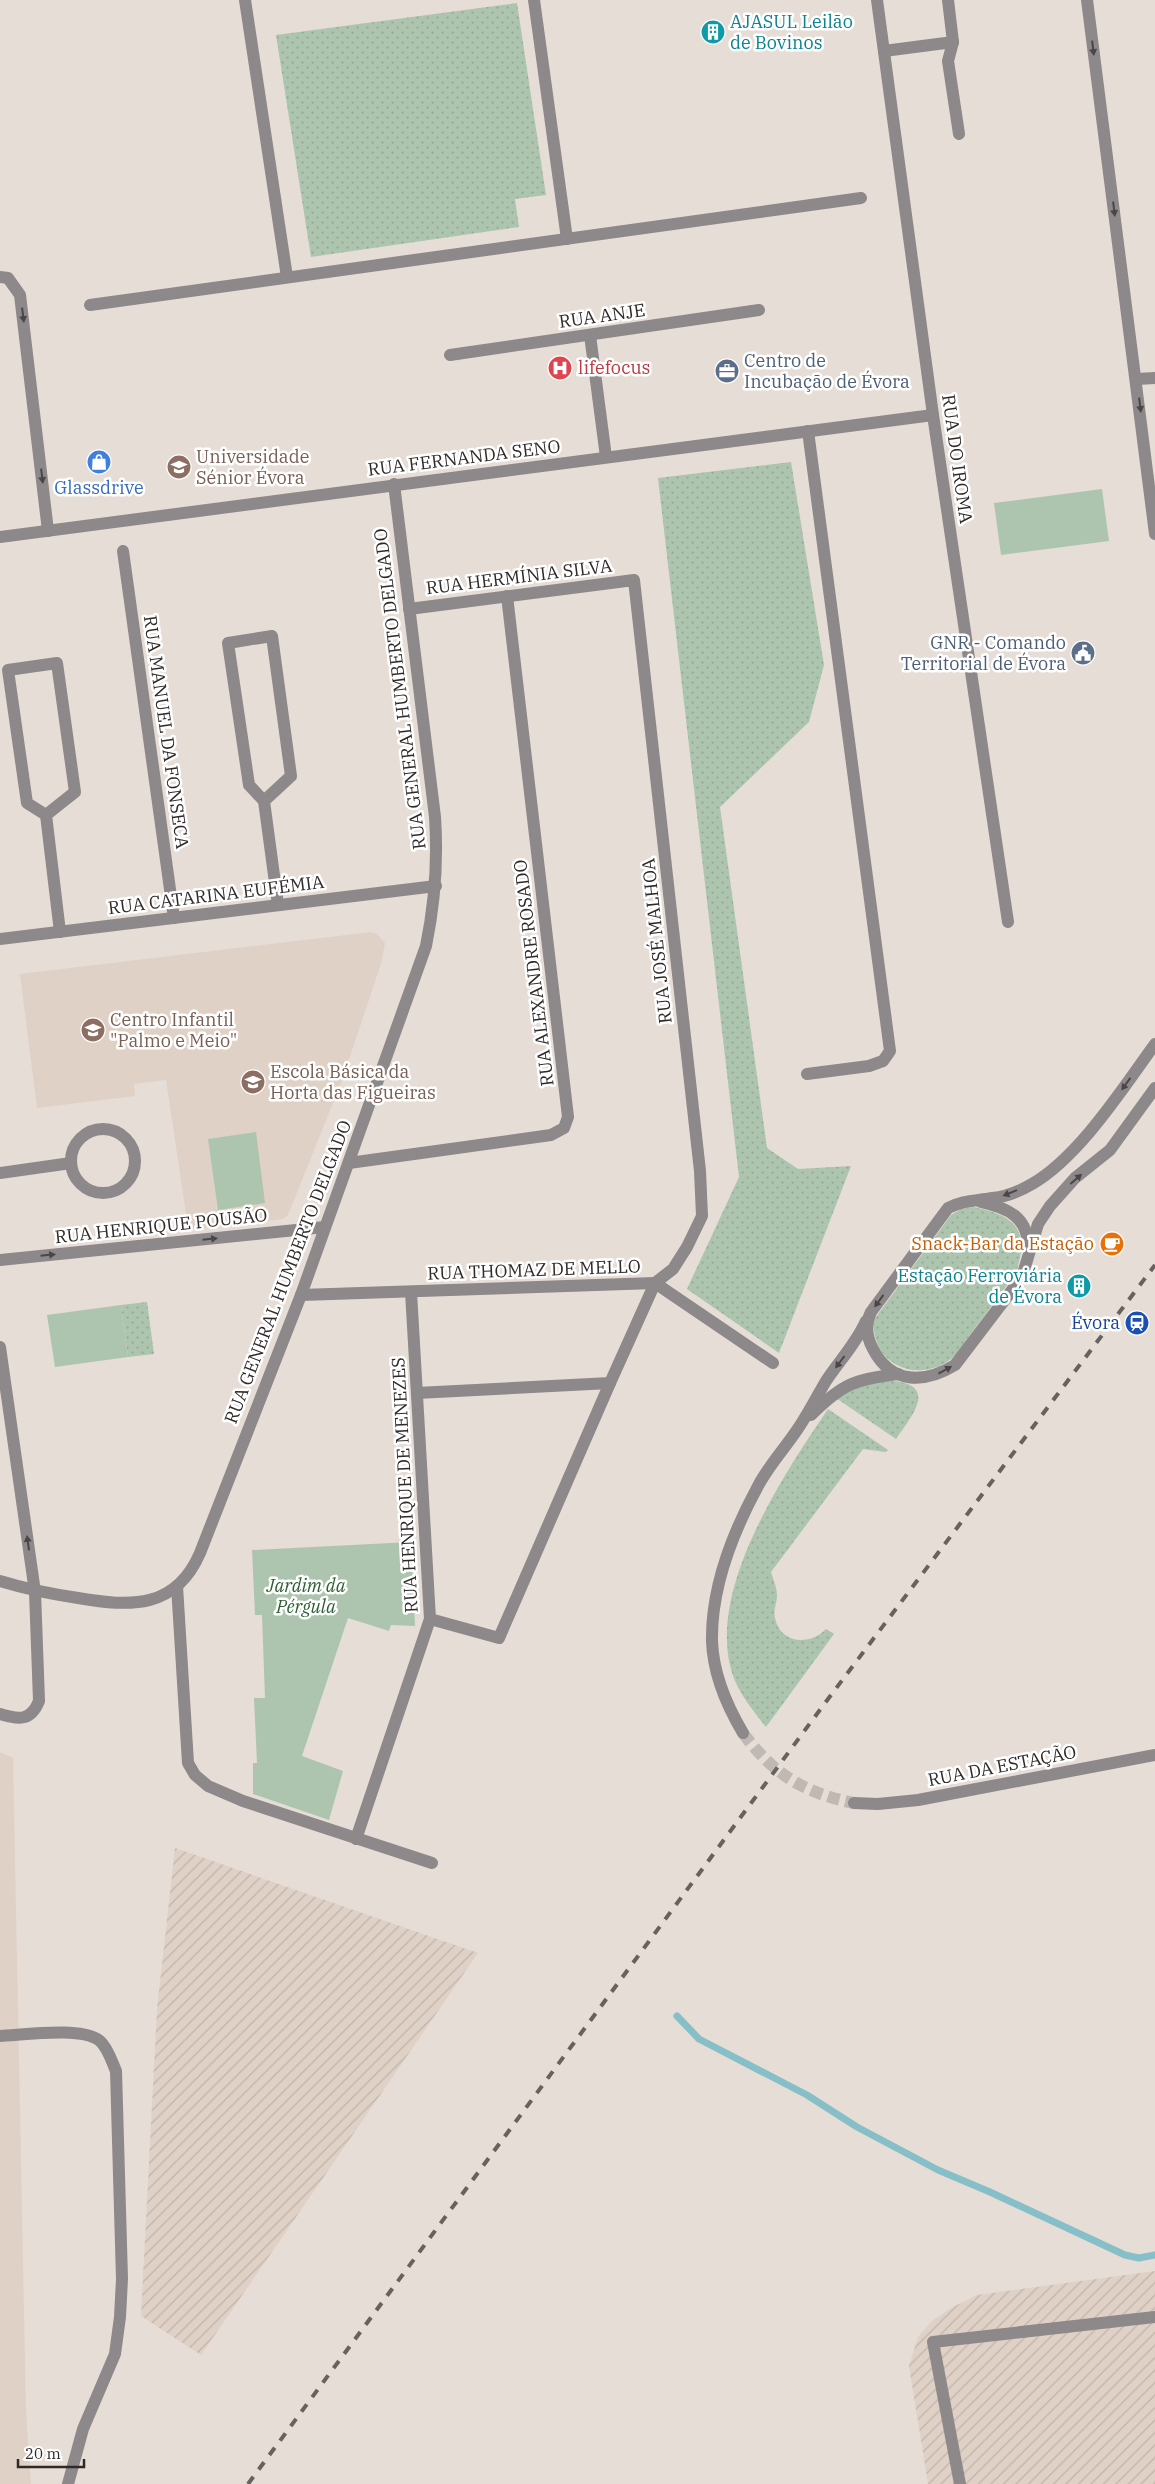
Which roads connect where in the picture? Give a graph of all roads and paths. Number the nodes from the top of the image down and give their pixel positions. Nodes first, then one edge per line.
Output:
1 (245, 0) edge
2 (534, 0) edge
3 (877, 0) edge
4 (948, 0) edge
5 (1087, 0) edge
6 (953, 42) junction
7 (884, 52) junction
8 (959, 134) dead end
9 (861, 198) dead end
10 (568, 239) junction
11 (0, 277) edge
12 (287, 277) junction
13 (90, 305) dead end
14 (759, 310) dead end
15 (590, 335) junction
16 (450, 356) dead end
17 (1155, 378) edge
18 (1136, 379) junction
19 (933, 415) junction
20 (808, 431) junction
21 (606, 457) junction
22 (394, 484) junction
23 (48, 531) junction
24 (1155, 534) edge
25 (0, 537) edge
26 (123, 551) dead end
27 (634, 580) joint
28 (507, 596) junction
29 (409, 609) junction
30 (264, 801) junction
31 (46, 815) junction
32 (436, 886) junction
33 (278, 906) junction
34 (174, 918) junction
35 (1008, 922) dead end
36 (60, 932) junction
37 (0, 939) edge
38 (1155, 1044) edge
39 (807, 1074) dead end
40 (1155, 1088) edge
41 (349, 1163) junction
42 (71, 1164) junction
43 (0, 1173) edge
44 (975, 1200) junction
45 (325, 1227) junction
46 (0, 1260) edge
47 (1026, 1264) junction
48 (655, 1283) junction
49 (411, 1292) junction
50 (301, 1295) junction
51 (866, 1322) junction
52 (0, 1347) edge
53 (773, 1364) dead end
54 (899, 1374) junction
55 (610, 1383) junction
56 (417, 1393) junction
57 (800, 1426) junction
58 (0, 1581) edge
59 (177, 1586) junction
60 (35, 1592) junction
61 (430, 1619) junction
62 (0, 1714) edge
63 (742, 1734) tunnel mouth
64 (1155, 1754) edge
65 (854, 1803) tunnel mouth
66 (356, 1839) junction
67 (432, 1863) dead end
68 (0, 2036) edge
69 (1155, 2317) edge
70 (68, 2484) edge
71 (960, 2484) edge

1 - 12 street
2 - 10 street
3 - 7 street, RUA DO IROMA
4 - 6 street
5 -> 18 street
6 - 7 street
6 - 8 street
7 - 19 street, RUA DO IROMA
9 - 10 street
10 - 12 street
11 -> 23 street
12 - 13 street
14 - 15 street, RUA ANJE
15 - 16 street, RUA ANJE
15 - 21 street
17 - 18 street
18 -> 24 street
19 - 20 street, RUA FERNANDA SENO
19 - 35 street, RUA DO IROMA
20 - 21 street, RUA FERNANDA SENO
20 - 39 street
21 - 22 street, RUA FERNANDA SENO
22 - 23 street, RUA FERNANDA SENO
22 - 29 street, RUA GENERAL HUMBERTO DELGADO
23 - 25 street, RUA FERNANDA SENO
26 - 34 street, RUA MANUEL DA FONSECA
27 - 28 street, RUA HERMÍNIA SILVA
27 - 48 street, RUA JOSÉ MALHOA
28 - 29 street, RUA HERMÍNIA SILVA
28 - 41 street, RUA ALEXANDRE ROSADO
29 - 32 street, RUA GENERAL HUMBERTO DELGADO
30 - 30 street
30 - 33 street
31 - 31 street
31 - 36 street
32 - 33 street, RUA CATARINA EUFÉMIA
32 - 41 street, RUA GENERAL HUMBERTO DELGADO
33 - 34 street, RUA CATARINA EUFÉMIA
34 - 36 street, RUA CATARINA EUFÉMIA
36 - 37 street, RUA CATARINA EUFÉMIA
38 -> 44 street
47 -> 40 street
41 - 45 street, RUA GENERAL HUMBERTO DELGADO
42 - 42 street
42 - 43 street
44 - 47 street
44 -> 51 street
46 -> 45 street, RUA HENRIQUE POUSÃO
45 - 50 street, RUA GENERAL HUMBERTO DELGADO
54 -> 47 street
48 - 49 street, RUA THOMAZ DE MELLO
48 - 53 street, RUA THOMAZ DE MELLO
48 - 55 street
49 - 50 street, RUA THOMAZ DE MELLO
49 - 56 street, RUA HENRIQUE DE MENEZES
50 - 59 street, RUA GENERAL HUMBERTO DELGADO
51 - 54 street
51 -> 57 street
60 -> 52 street
54 - 57 street
55 - 56 street
55 - 61 street
56 - 61 street, RUA HENRIQUE DE MENEZES
57 - 63 street
58 - 60 street, RUA GENERAL HUMBERTO DELGADO
59 - 60 street, RUA GENERAL HUMBERTO DELGADO
59 - 66 street
60 - 62 street
61 - 66 street, RUA HENRIQUE DE MENEZES
64 - 65 street, RUA DA ESTAÇÃO
66 - 67 street
68 - 70 street
69 - 71 street

